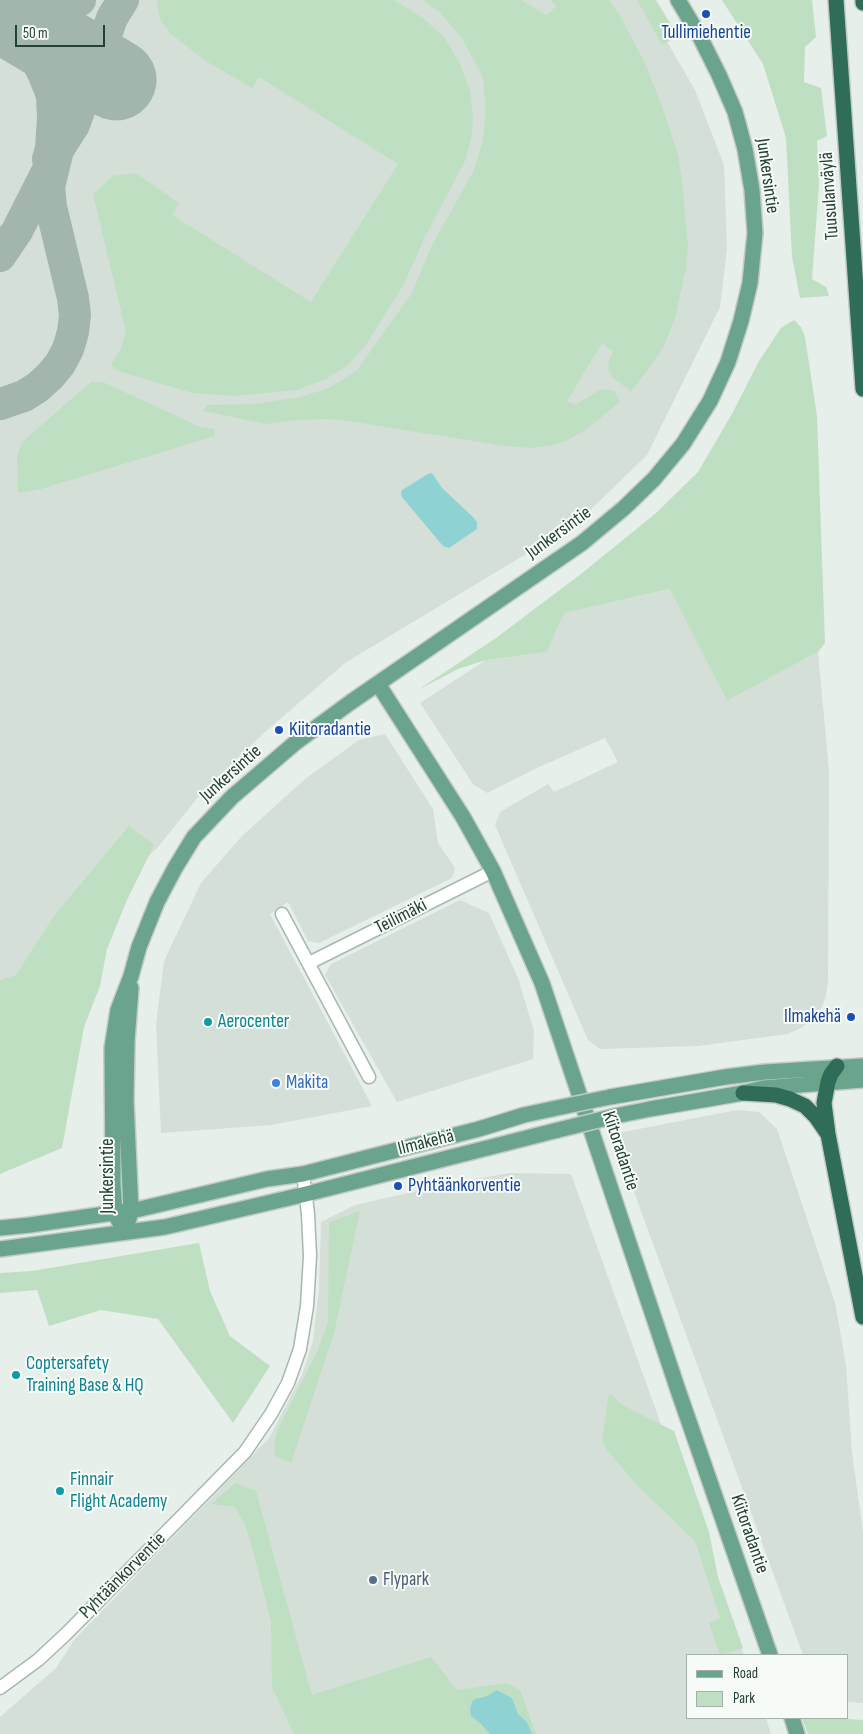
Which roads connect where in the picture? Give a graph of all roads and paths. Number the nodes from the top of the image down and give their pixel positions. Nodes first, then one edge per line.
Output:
1 (678, 0) edge
2 (836, 0) edge
3 (863, 389) edge
4 (378, 684) junction
5 (493, 871) junction
6 (282, 914) dead end
7 (309, 963) junction
8 (131, 976) junction
9 (863, 1066) edge
10 (842, 1071) junction
11 (369, 1077) dead end
12 (863, 1080) edge
13 (828, 1082) junction
14 (743, 1093) junction
15 (828, 1134) junction
16 (303, 1174) junction
17 (306, 1194) junction
18 (131, 1211) junction
19 (115, 1214) junction
20 (0, 1228) edge
21 (125, 1232) junction
22 (0, 1249) edge
23 (863, 1317) edge
24 (770, 1654) edge
25 (0, 1688) edge
26 (792, 1719) edge
27 (797, 1734) edge

1 - 4 main road, Junkersintie
2 - 3 highway, Tuusulanväylä
4 - 5 main road, Kiitoradantie
4 - 8 main road, Junkersintie
5 - 7 street, Teilimäki
5 - 24 main road, Kiitoradantie
6 - 7 street
7 - 11 street
8 - 18 main road, Junkersintie
8 - 19 main road, Junkersintie
9 - 10 main road, Ilmakehä
10 - 12 main road, Ilmakehä
10 - 13 highway
10 - 16 main road, Ilmakehä, bridge
13 - 14 main road, Ilmakehä
13 - 15 highway
14 - 15 highway
14 - 17 main road, Ilmakehä, bridge
15 - 23 highway
16 - 17 street, Pyhtäänkorventie
16 - 18 main road, Ilmakehä
17 - 21 main road, Ilmakehä
17 - 25 street, Pyhtäänkorventie
18 - 19 main road, Ilmakehä
18 - 21 main road, Junkersintie
19 - 20 main road, Ilmakehä
19 - 21 main road, Junkersintie
21 - 22 main road, Ilmakehä
26 - 27 main road

